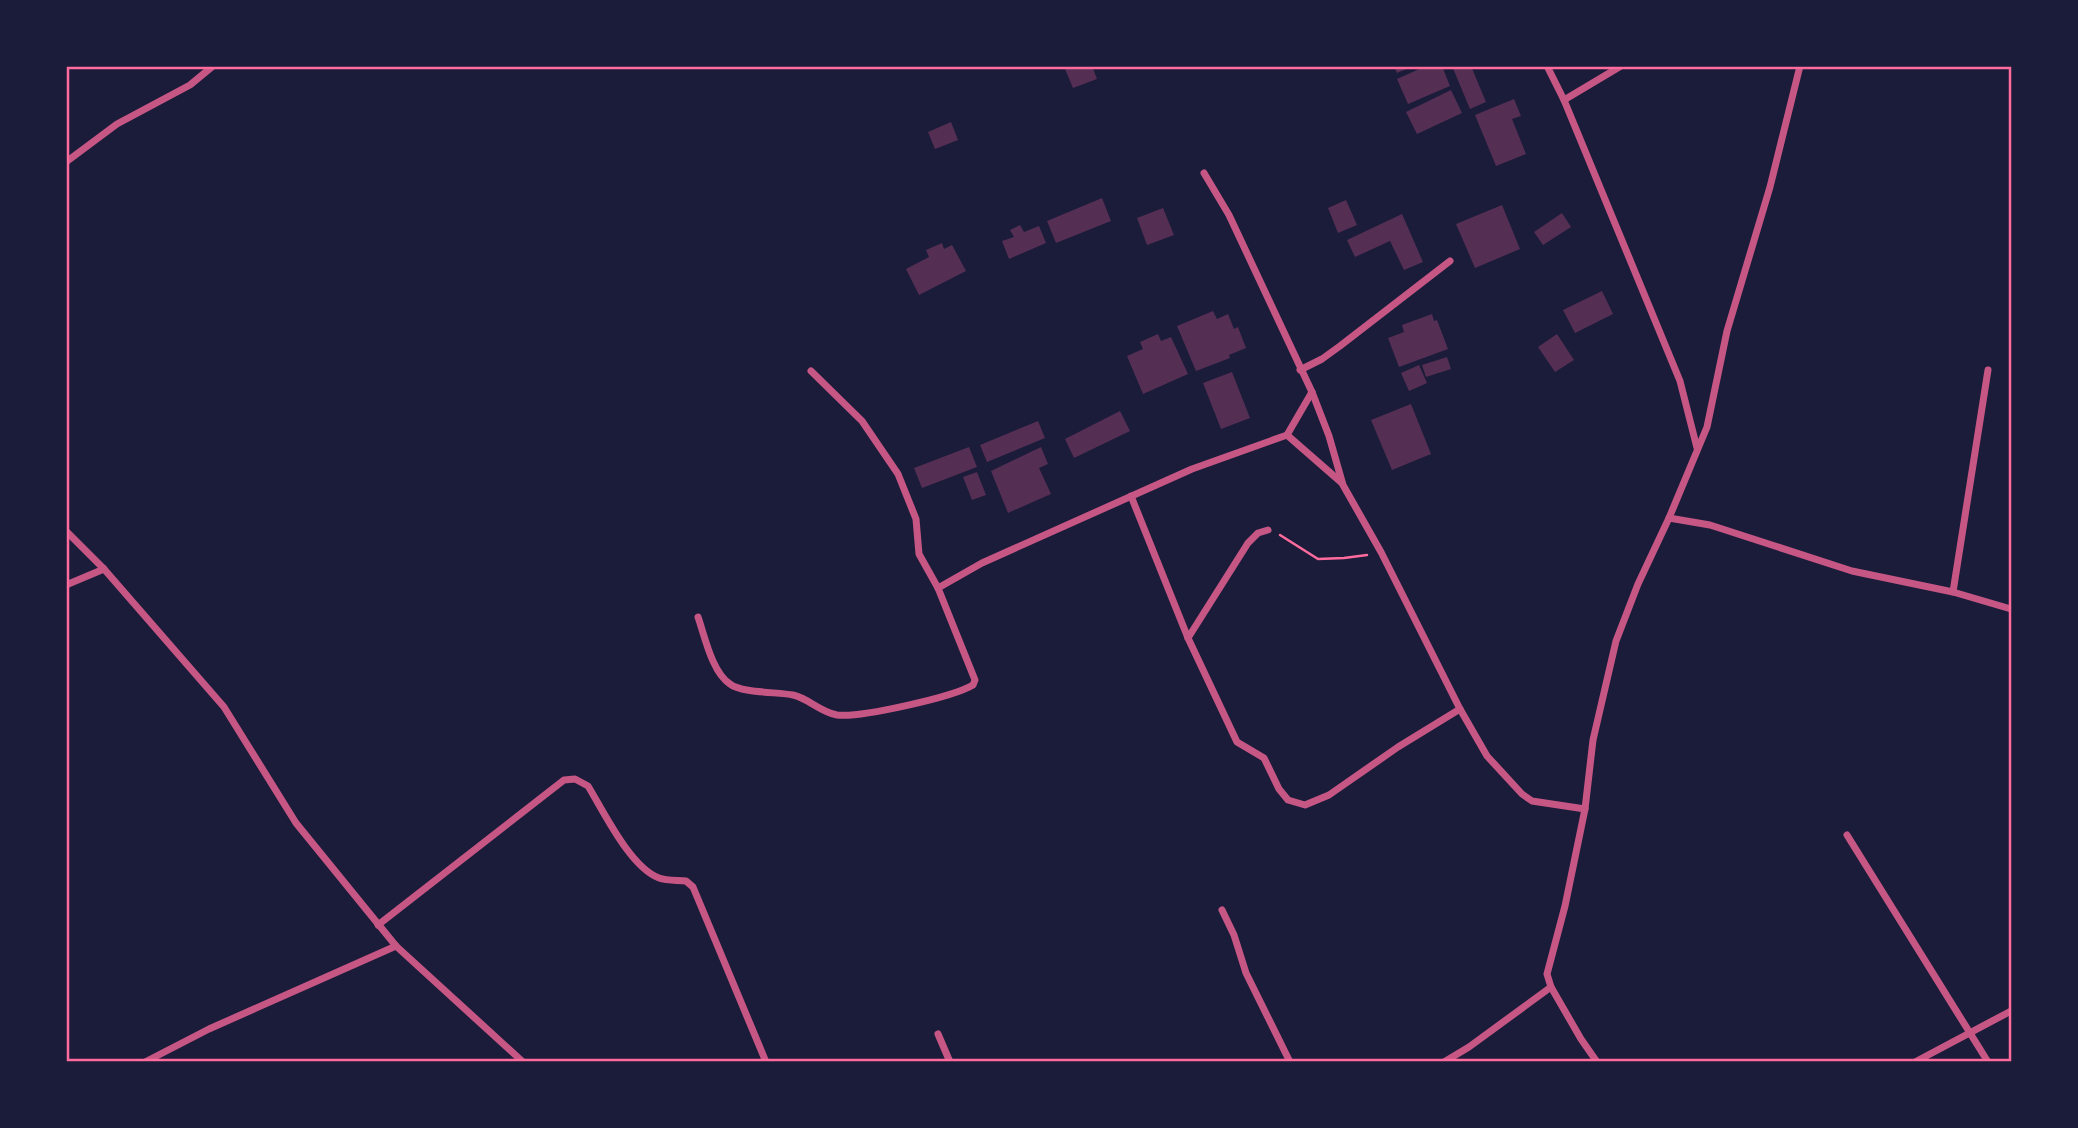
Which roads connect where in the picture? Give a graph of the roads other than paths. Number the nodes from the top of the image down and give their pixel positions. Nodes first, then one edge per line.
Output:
1 (213, 66) edge
2 (1547, 66) edge
3 (1620, 66) edge
4 (1800, 66) edge
5 (1564, 100) junction
6 (66, 162) edge
7 (1204, 173) dead end
8 (1450, 261) dead end
9 (1300, 370) junction
10 (1988, 370) dead end
11 (811, 371) dead end
12 (1312, 392) junction
13 (1287, 435) junction
14 (1697, 449) junction
15 (1343, 485) junction
16 (1131, 496) junction
17 (1669, 518) junction
18 (1268, 530) road end
19 (66, 531) edge
20 (104, 569) junction
21 (66, 585) edge
22 (938, 588) junction
23 (1952, 592) junction
24 (2011, 609) edge
25 (698, 617) dead end
26 (1188, 638) junction
27 (1460, 709) junction
28 (1585, 809) junction
29 (1847, 835) dead end
30 (1222, 910) dead end
31 (379, 925) junction
32 (396, 946) junction
33 (1551, 988) junction
34 (2011, 1011) edge
35 (1970, 1033) junction
36 (938, 1034) dead end
37 (145, 1062) edge
38 (523, 1062) edge
39 (766, 1062) edge
40 (950, 1062) edge
41 (1290, 1062) edge
42 (1444, 1062) edge
43 (1597, 1062) edge
44 (1915, 1062) edge
45 (1988, 1062) edge

1 - 6 street
2 - 5 street
3 - 5 street
4 - 14 street
5 - 14 street
7 - 9 street
8 - 9 street
9 - 12 street
10 - 23 street
11 - 22 street
12 - 13 street
12 - 15 street
13 - 15 street
13 - 16 street
14 - 17 street
15 - 27 street
16 - 22 street
16 - 26 street
17 - 23 street
17 - 28 street
18 - 26 street
19 - 20 street
20 - 21 street
20 - 31 street
22 - 25 street
23 - 24 street
26 - 27 street
27 - 28 street
28 - 33 street
29 - 35 street
30 - 41 street
31 - 32 street
31 - 39 street
32 - 37 street
32 - 38 street
33 - 42 street
33 - 43 street
34 - 35 street
35 - 44 street
35 - 45 street
36 - 40 street

